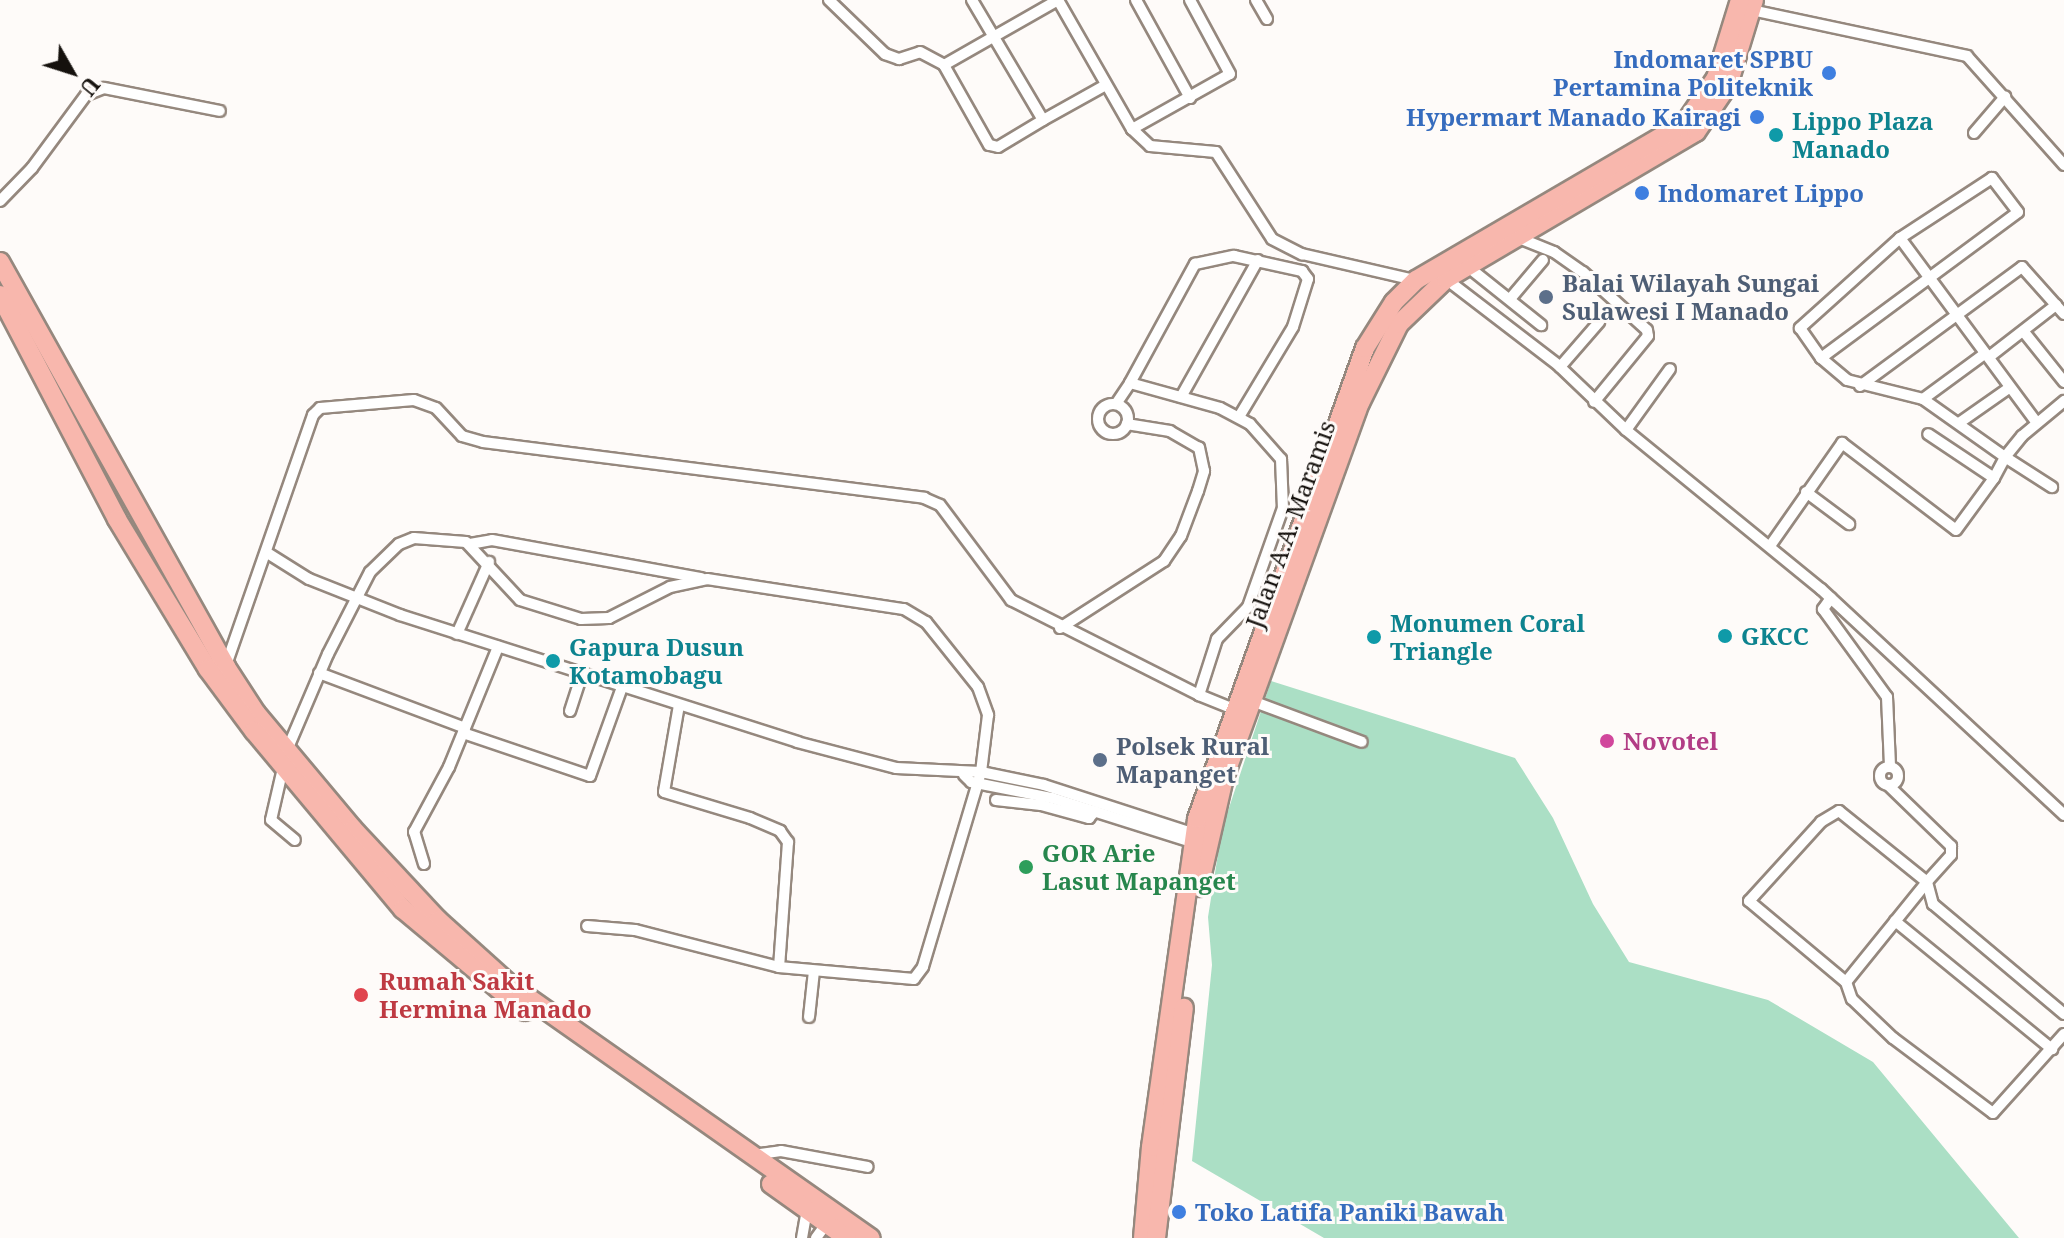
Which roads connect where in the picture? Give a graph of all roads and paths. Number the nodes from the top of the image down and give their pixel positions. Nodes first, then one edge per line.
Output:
1 (829, 0) edge
2 (972, 0) edge
3 (1058, 0) edge
4 (1136, 0) edge
5 (1190, 0) edge
6 (1256, 0) edge
7 (1264, 0) edge
8 (1748, 3) edge
9 (994, 35) junction
10 (944, 65) junction
11 (1104, 86) junction
12 (2005, 97) junction
13 (1190, 98) junction
14 (220, 111) dead end
15 (1043, 120) junction
16 (1132, 129) junction
17 (1974, 133) dead end
18 (2064, 165) edge
19 (0, 201) edge
20 (1519, 238) junction
21 (1900, 238) junction
22 (1258, 260) junction
23 (1543, 260) dead end
24 (0, 262) edge
25 (1467, 266) junction
26 (1925, 277) junction
27 (1446, 279) junction
28 (1416, 280) junction
29 (0, 295) edge
30 (1510, 299) junction
31 (2056, 305) junction
32 (2064, 314) edge
33 (1952, 315) junction
34 (1599, 322) dead end
35 (1541, 325) dead end
36 (2024, 332) junction
37 (1986, 356) junction
38 (1821, 358) junction
39 (1560, 367) junction
40 (1670, 369) dead end
41 (2064, 382) edge
42 (1130, 383) junction
43 (1860, 386) junction
44 (2009, 388) junction
45 (1181, 397) junction
46 (1923, 399) junction
47 (2064, 401) edge
48 (1594, 402) junction
49 (1116, 404) junction
50 (1239, 417) junction
51 (2036, 422) junction
52 (1959, 423) junction
53 (1127, 424) junction
54 (1626, 430) junction
55 (1928, 434) dead end
56 (2005, 457) junction
57 (1994, 478) junction
58 (2052, 487) dead end
59 (1806, 492) junction
60 (1849, 524) dead end
61 (470, 544) junction
62 (1770, 546) junction
63 (269, 554) junction
64 (489, 562) junction
65 (707, 579) junction
66 (1252, 597) junction
67 (1831, 598) junction
68 (359, 599) junction
69 (1271, 603) junction
70 (1060, 628) junction
71 (457, 634) junction
72 (498, 647) junction
73 (226, 667) junction
74 (319, 673) junction
75 (582, 675) junction
76 (622, 687) junction
77 (1199, 695) junction
78 (1252, 701) junction
79 (679, 705) junction
80 (1233, 709) junction
81 (570, 711) dead end
82 (464, 731) junction
83 (1362, 742) dead end
84 (285, 759) junction
85 (981, 772) junction
86 (964, 775) junction
87 (979, 784) junction
88 (996, 800) dead end
89 (1095, 811) junction
90 (2064, 815) edge
91 (295, 840) dead end
92 (1200, 840) junction
93 (424, 864) dead end
94 (1927, 882) junction
95 (1895, 921) junction
96 (587, 926) dead end
97 (779, 967) junction
98 (814, 971) junction
99 (1846, 982) junction
100 (2064, 1014) edge
101 (809, 1017) dead end
102 (2064, 1034) edge
103 (2052, 1049) junction
104 (751, 1155) junction
105 (868, 1167) dead end
106 (807, 1209) junction
107 (821, 1231) edge
108 (802, 1238) edge
109 (847, 1238) edge
110 (871, 1238) edge
111 (1143, 1238) edge
112 (1156, 1238) edge

1 - 10 street
2 - 9 street
3 - 9 street
3 - 11 street
4 - 13 street
5 - 13 street
6 - 7 street
8 - 12 street
8 - 20 highway, Jalan A.A. Maramis
8 - 28 highway
9 - 10 street
9 - 15 street
10 - 15 street
11 - 15 street
11 - 16 street
12 - 17 street
12 - 18 street
13 - 16 street
14 - 19 street
16 - 28 street
20 - 25 highway, Jalan A.A. Maramis
20 - 48 street
21 - 26 street
21 - 26 street
21 - 38 street
22 - 42 street
22 - 45 street
22 - 50 street
23 - 30 street
24 - 73 highway
25 - 27 highway, Jalan A.A. Maramis
25 - 30 street
26 - 33 street
26 - 38 street
27 - 39 street
27 - 78 highway, Jalan A.A. Maramis
28 - 69 highway
29 - 84 highway
30 - 35 street
31 - 32 street
31 - 33 street
31 - 36 street
33 - 37 street
33 - 43 street
34 - 39 street
36 - 37 street
36 - 41 street
37 - 44 street
37 - 46 street
38 - 43 street
39 - 48 street
40 - 54 street
42 - 45 street
42 - 49 street
43 - 46 street
44 - 51 street
44 - 52 street
45 - 50 street
46 - 52 street
47 - 51 street
48 - 54 street
49 - 53 street
49 - 53 street
50 - 66 street
51 - 56 street
52 - 56 street
53 - 70 street
54 - 62 street
55 - 57 street
56 - 57 street
56 - 58 street
57 - 59 street
59 - 60 street
59 - 62 street
61 - 64 street
61 - 65 street
61 - 68 street
62 - 67 street
63 - 68 street
63 - 70 street
63 - 73 street
64 - 65 street
64 - 71 street
65 - 85 street
66 - 69 street
66 - 77 street
67 - 90 street
67 - 94 street
68 - 71 street
68 - 74 street
69 - 80 highway
70 - 77 street
71 - 72 street
72 - 75 street
72 - 82 street
73 - 84 highway
74 - 82 street
74 - 84 street
75 - 76 street
75 - 81 street
76 - 79 street
76 - 82 street
77 - 80 street
78 - 83 street
78 - 92 highway, Jalan A.A. Maramis
79 - 86 street
79 - 97 street
80 - 92 highway
82 - 93 street
84 - 91 street
84 - 104 highway
84 - 106 highway
85 - 86 street
85 - 87 street
85 - 92 street
86 - 87 street
87 - 89 street
87 - 98 street
88 - 89 street
89 - 92 street
92 - 111 highway
92 - 112 highway, Jalan A.A. Maramis
94 - 95 street
94 - 99 street
94 - 100 street
95 - 99 street
95 - 103 street
96 - 97 street
97 - 98 street
98 - 101 street
99 - 103 street
102 - 103 street
104 - 105 street
104 - 110 highway
106 - 107 highway
106 - 108 street
107 - 109 highway

